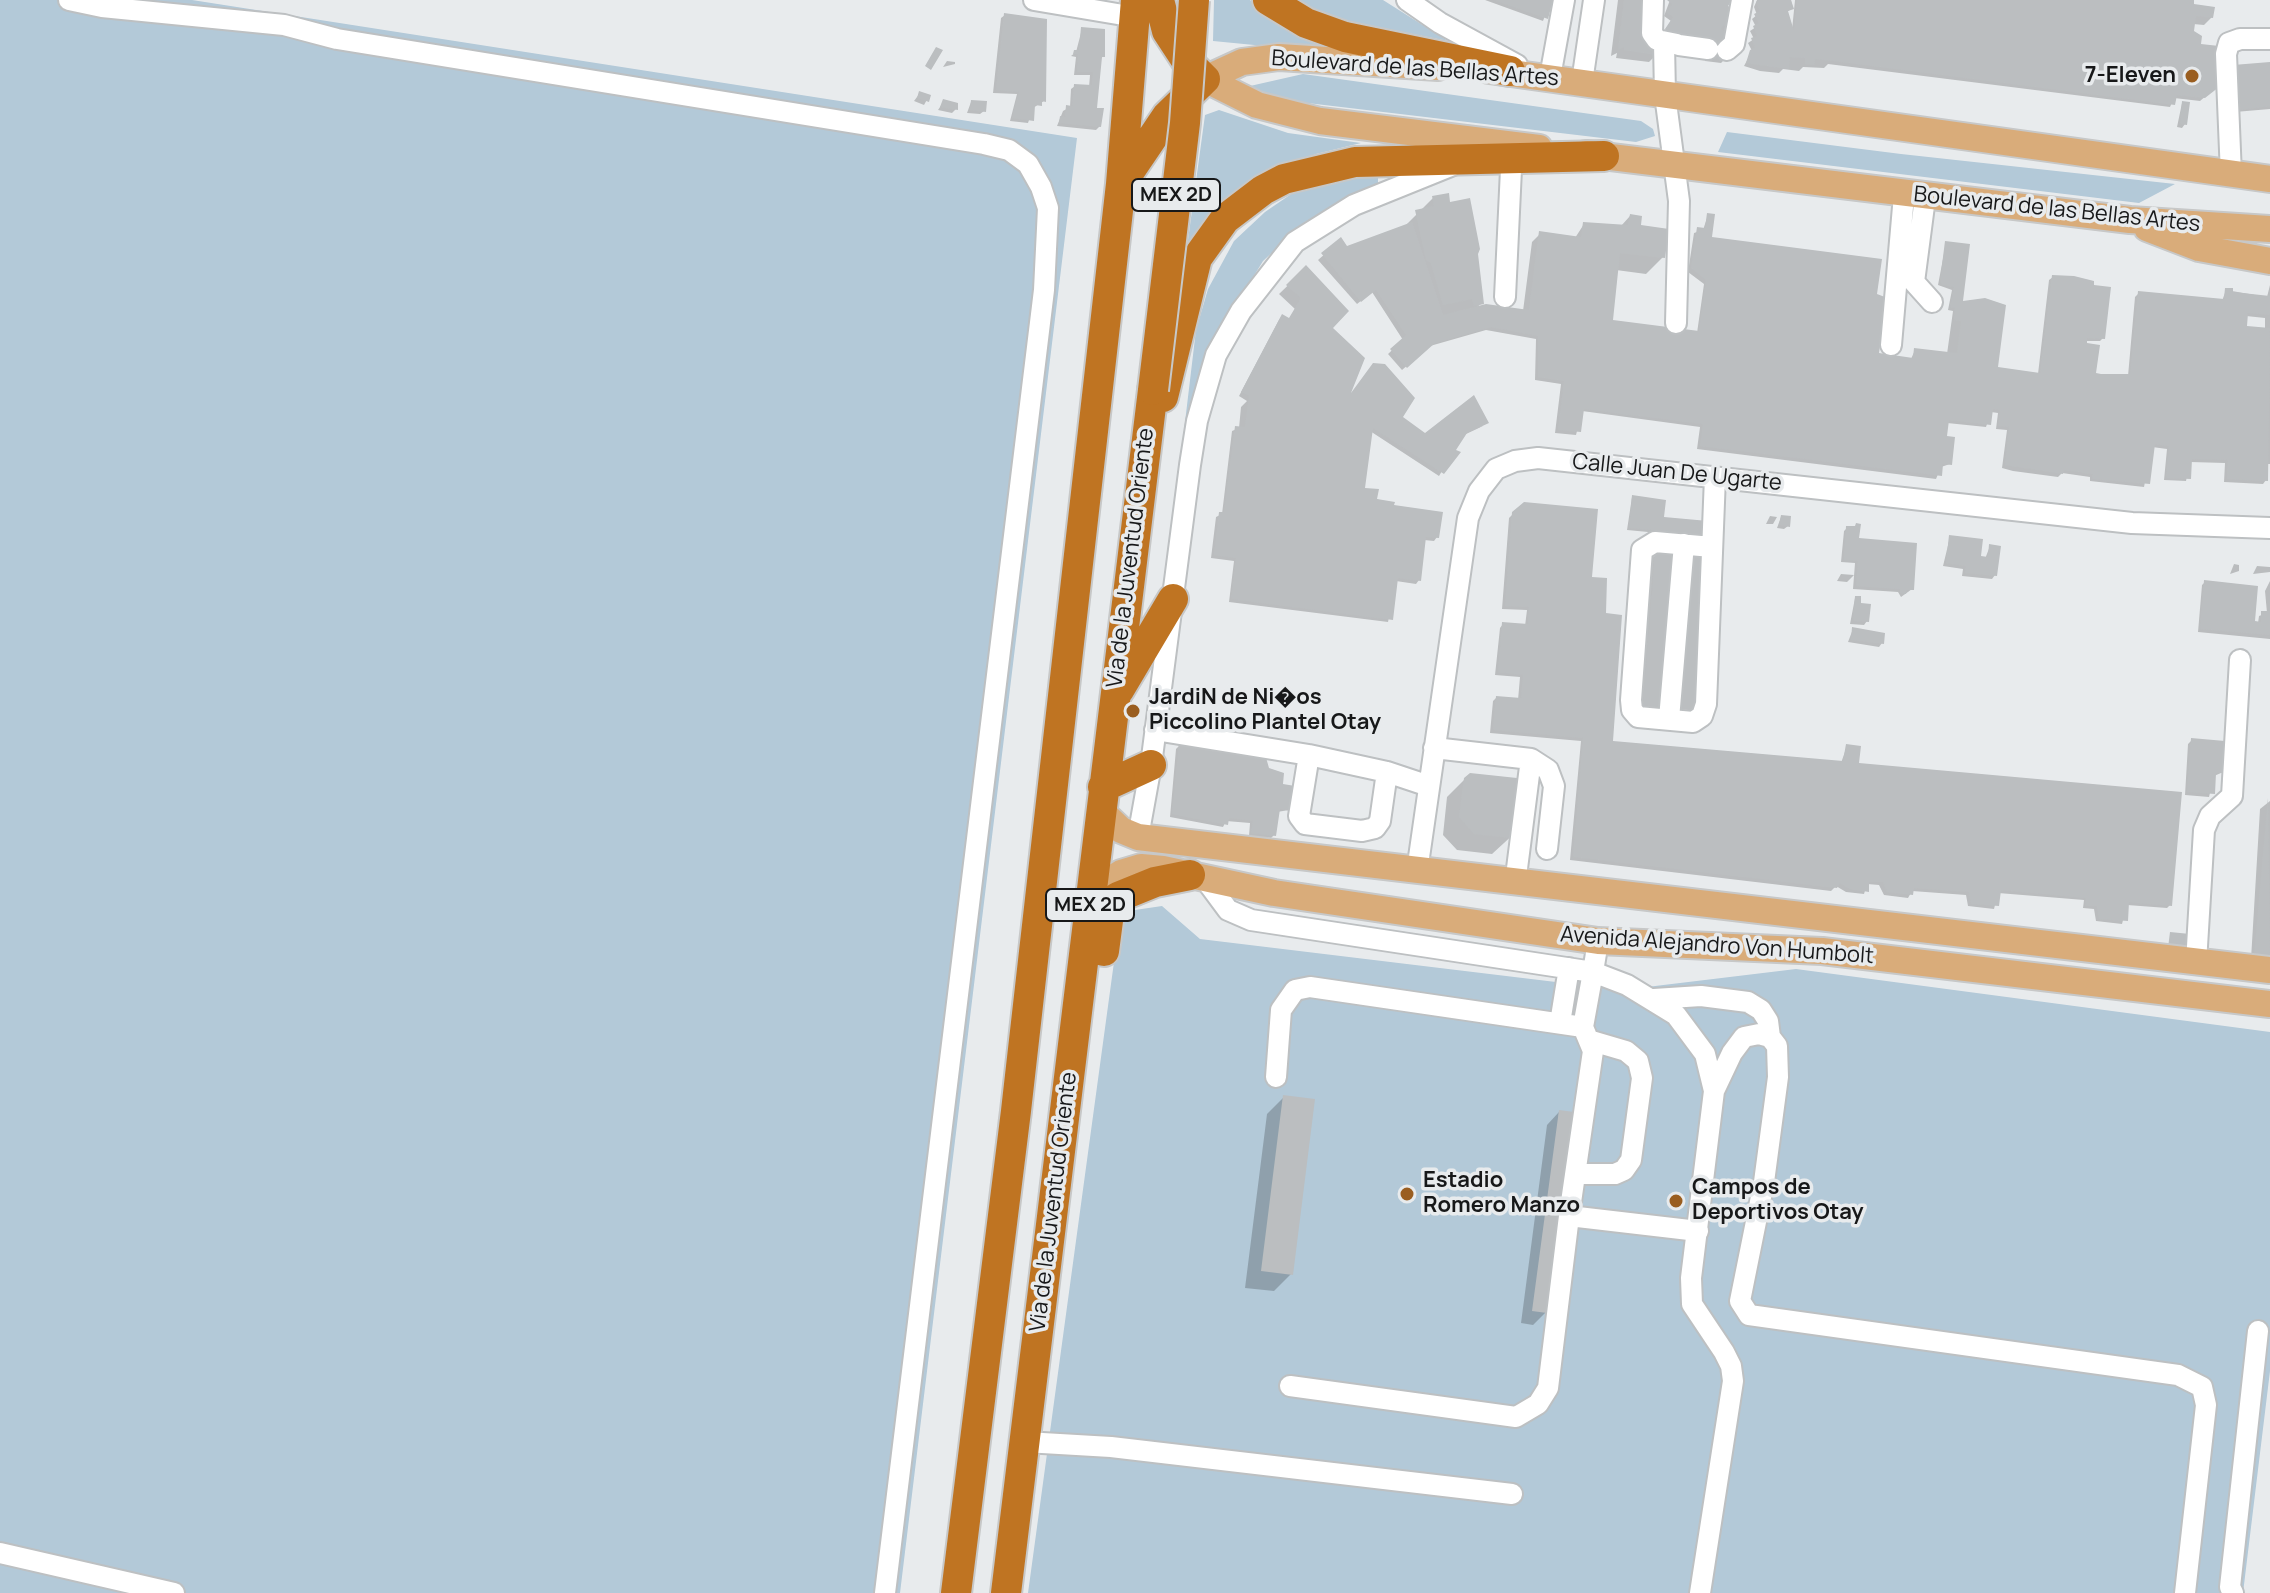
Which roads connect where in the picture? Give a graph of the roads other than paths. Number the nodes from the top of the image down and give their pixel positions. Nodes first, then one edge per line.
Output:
1 (69, 0) edge
2 (1034, 0) edge
3 (1194, 0) edge
4 (1268, 0) edge
5 (1407, 0) edge
6 (1564, 0) edge
7 (1594, 0) edge
8 (1653, 0) edge
9 (1742, 0) edge
10 (1143, 6) edge
11 (2270, 39) edge
12 (1673, 44) junction
13 (1532, 74) junction
14 (1205, 79) junction
15 (1582, 82) junction
16 (1665, 95) junction
17 (1511, 152) junction
18 (2270, 155) edge
19 (1604, 156) joint
20 (1461, 161) junction
21 (1675, 167) junction
22 (2250, 177) edge
23 (1121, 184) junction
24 (1914, 196) junction
25 (2130, 220) junction
26 (2270, 229) edge
27 (2270, 261) edge
28 (1505, 297) dead end
29 (1932, 302) dead end
30 (1676, 323) dead end
31 (1891, 345) dead end
32 (1715, 477) junction
33 (1138, 512) junction
34 (2270, 528) edge
35 (1684, 544) junction
36 (1712, 547) junction
37 (1173, 599) junction
38 (2240, 660) dead end
39 (1112, 702) junction
40 (1669, 719) junction
41 (1155, 730) junction
42 (1434, 748) junction
43 (1309, 755) junction
44 (1531, 759) junction
45 (1151, 765) junction
46 (1387, 772) junction
47 (1429, 786) junction
48 (1102, 799) junction
49 (1138, 837) junction
50 (1547, 849) dead end
51 (1417, 871) junction
52 (1198, 877) junction
53 (1515, 884) junction
54 (1090, 909) junction
55 (1598, 941) junction
56 (2196, 963) junction
57 (1569, 968) junction
58 (2270, 970) edge
59 (1593, 972) junction
60 (1654, 999) junction
61 (2270, 1004) edge
62 (1560, 1023) junction
63 (1587, 1034) junction
64 (1770, 1037) junction
65 (1276, 1077) dead end
66 (1714, 1091) junction
67 (1576, 1174) junction
68 (1569, 1216) junction
69 (1698, 1231) junction
70 (2258, 1331) dead end
71 (1290, 1386) dead end
72 (1026, 1431) junction
73 (1512, 1494) dead end
74 (0, 1553) edge
75 (174, 1593) edge
76 (885, 1593) edge
77 (956, 1593) edge
78 (1006, 1593) edge
79 (1700, 1593) edge
80 (2185, 1593) edge
81 (2233, 1593) edge

1 - 76 street
2 - 10 street
3 - 33 highway, Via de la Juventud Oriente / MEX 2D, bridge
4 - 13 highway
5 - 13 street
6 - 13 street
7 - 15 street
8 - 12 street
9 - 12 street
10 - 14 highway
10 - 23 highway, MEX 2D
11 - 22 street
12 - 16 street
13 - 14 main road, Boulevard de las Bellas Artes
13 - 15 main road, Boulevard de las Bellas Artes
14 - 17 main road
14 - 23 highway
15 - 16 main road, Boulevard de las Bellas Artes
16 - 21 street
16 - 22 main road, Boulevard de las Bellas Artes
17 - 19 highway
17 - 20 highway
17 - 28 street
18 - 22 main road
19 - 21 main road, Boulevard de las Bellas Artes
20 - 33 highway
20 - 37 street
21 - 24 main road, Boulevard de las Bellas Artes
21 - 30 street
23 - 77 highway, MEX 2D
24 - 25 main road, Boulevard de las Bellas Artes
24 - 29 street
24 - 31 street
25 - 26 main road, Boulevard de las Bellas Artes
25 - 27 main road
32 - 34 street, Calle Juan De Ugarte
32 - 36 street
32 - 42 street, Calle Juan De Ugarte
33 - 39 highway, Via de la Juventud Oriente / MEX 2D
35 - 36 street
35 - 40 street
35 - 40 street
36 - 40 street
37 - 39 highway
37 - 41 street
38 - 56 street
39 - 48 highway, Via de la Juventud Oriente / MEX 2D
41 - 43 street
41 - 45 street
42 - 44 street
42 - 47 street, Calle Juan De Ugarte
43 - 46 street
43 - 46 street
44 - 50 street
44 - 53 street
45 - 48 highway
45 - 49 street
46 - 47 street
47 - 51 street, Calle Juan De Ugarte
48 - 49 main road, Avenida Alejandro Von Humbolt
48 - 54 highway, Via de la Juventud Oriente / MEX 2D
49 - 51 main road, Avenida Alejandro Von Humbolt
51 - 53 main road, Avenida Alejandro Von Humbolt
52 - 54 main road, Avenida Alejandro Von Humbolt
52 - 55 main road, Avenida Alejandro Von Humbolt
52 - 57 street
52 - 72 highway
53 - 56 main road, Avenida Alejandro Von Humbolt
54 - 72 highway, Via de la Juventud Oriente / MEX 2D
55 - 59 street
55 - 61 main road, Avenida Alejandro Von Humbolt
56 - 58 main road, Avenida Alejandro Von Humbolt
57 - 59 street
57 - 62 street
59 - 60 street
59 - 63 street
60 - 64 street
60 - 66 street
62 - 63 street
62 - 65 street
63 - 67 street
63 - 67 street
64 - 66 street
64 - 80 street
66 - 69 street
67 - 68 street
68 - 69 street
68 - 71 street
69 - 79 street
70 - 81 street
72 - 73 street
72 - 78 highway, Via de la Juventud Oriente / MEX 2D
74 - 75 street

